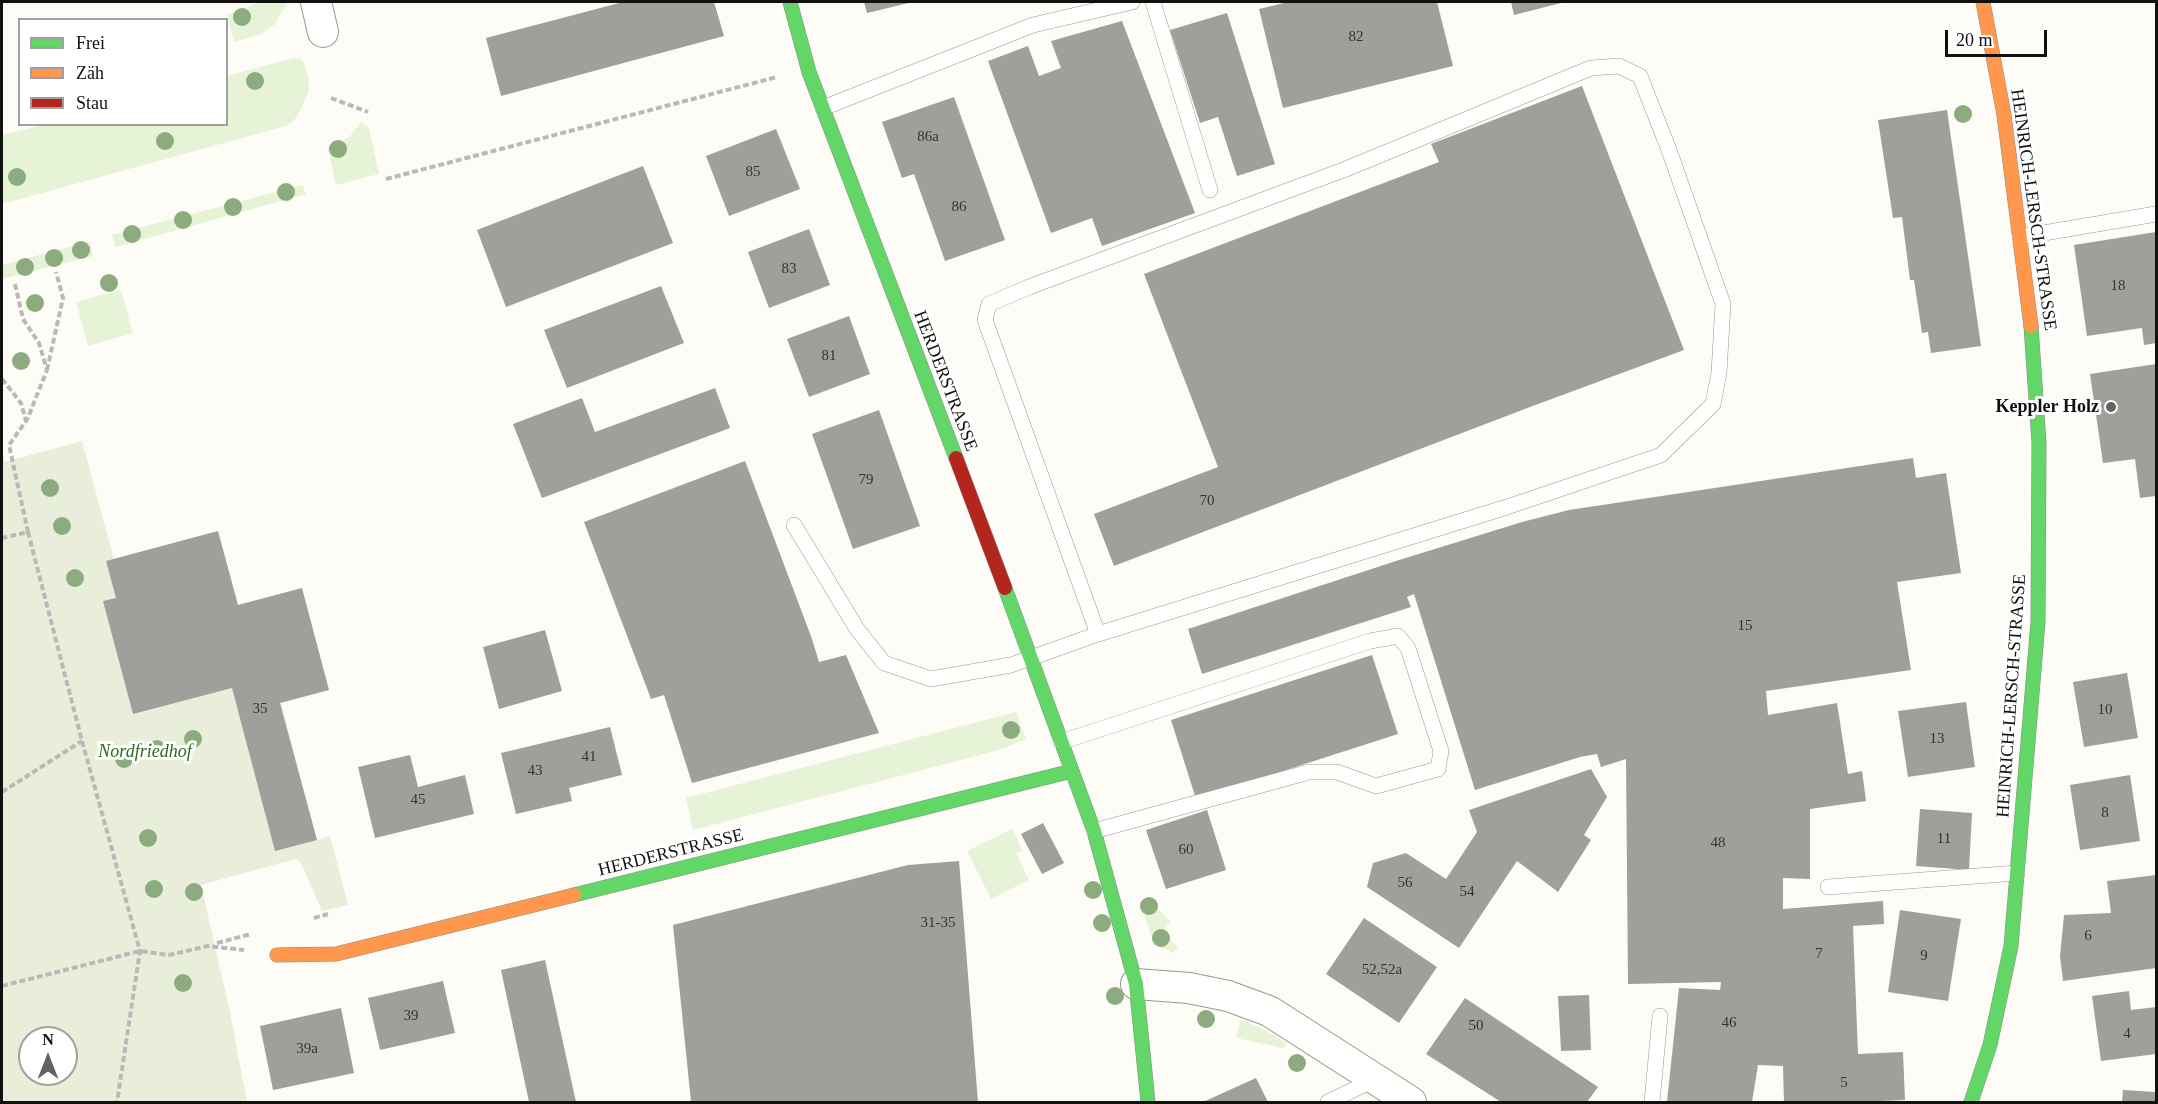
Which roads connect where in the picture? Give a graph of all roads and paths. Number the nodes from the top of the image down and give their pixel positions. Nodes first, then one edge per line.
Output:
1 (316, 2) edge
2 (790, 2) edge
3 (1132, 2) edge
4 (1153, 2) edge
5 (1983, 2) edge
6 (323, 32) dead end
7 (782, 76) dead end
8 (331, 98) dead end
9 (823, 108) junction
10 (368, 112) dead end
11 (386, 179) dead end
12 (1210, 190) dead end
13 (2157, 214) edge
14 (2020, 237) junction
15 (56, 272) dead end
16 (15, 284) dead end
17 (47, 370) junction
18 (2, 380) edge
19 (26, 421) junction
20 (794, 525) dead end
21 (28, 532) junction
22 (2, 538) edge
23 (1098, 634) junction
24 (1030, 657) junction
25 (82, 741) junction
26 (1061, 742) junction
27 (1072, 771) junction
28 (2, 792) edge
29 (1094, 831) junction
30 (2017, 873) junction
31 (1828, 887) dead end
32 (218, 947) dead end
33 (140, 951) junction
34 (277, 955) dead end
35 (1136, 984) junction
36 (2, 986) edge
37 (1660, 1016) dead end
38 (1376, 1079) junction
39 (117, 1102) edge
40 (1148, 1102) edge
41 (1328, 1102) edge
42 (1411, 1102) edge
43 (1652, 1102) edge
44 (1971, 1102) edge

1 - 6 street
2 - 9 street, HERDERSTRASSE
3 - 9 lane
4 - 12 lane
5 - 14 street, HEINRICH-LERSCH-STRASSE
7 - 11 path
8 - 10 path
9 - 24 street, HERDERSTRASSE
13 - 14 lane
14 - 30 street, HEINRICH-LERSCH-STRASSE
15 - 17 path
16 - 17 path
17 - 19 path
18 - 19 path
19 - 21 path
20 - 24 lane
21 - 22 path
21 - 25 path
23 - 23 lane
23 - 24 lane
24 - 26 street, HERDERSTRASSE
25 - 28 path
25 - 33 path
26 - 27 street, HERDERSTRASSE
26 - 29 lane
27 - 29 street, HERDERSTRASSE
27 - 34 street, HERDERSTRASSE
29 - 35 street, HERDERSTRASSE
30 - 31 lane
30 - 44 street, HEINRICH-LERSCH-STRASSE
32 - 33 path
33 - 36 path
33 - 39 path
35 - 38 street
35 - 40 street, HERDERSTRASSE
37 - 43 lane
38 - 41 lane
38 - 42 street

